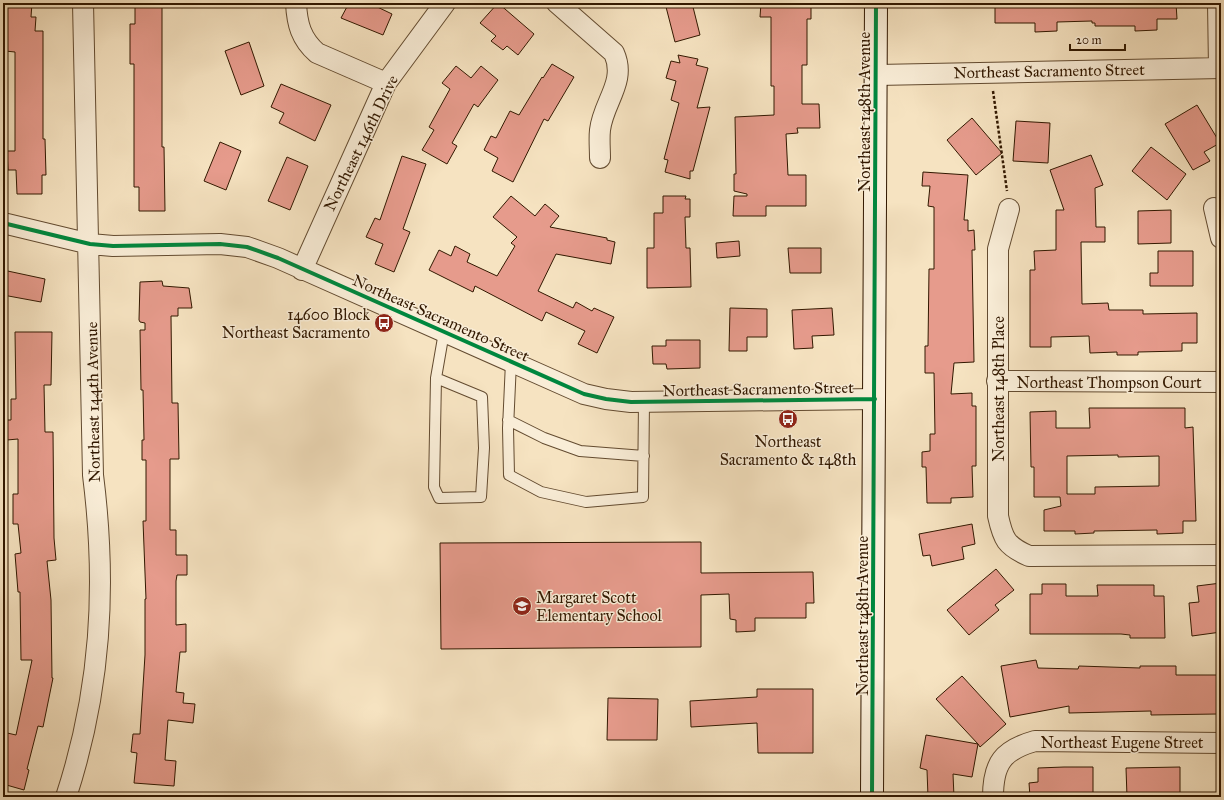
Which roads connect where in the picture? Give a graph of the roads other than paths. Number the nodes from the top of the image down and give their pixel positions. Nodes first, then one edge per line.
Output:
1 (83, 3) edge
2 (296, 3) edge
3 (445, 3) edge
4 (557, 3) edge
5 (876, 3) edge
6 (1218, 3) edge
7 (1220, 68) edge
8 (877, 75) junction
9 (386, 82) junction
10 (600, 158) dead end
11 (1214, 208) dead end
12 (1009, 209) road end
13 (3, 224) edge
14 (1221, 238) edge
15 (90, 244) junction
16 (302, 270) junction
17 (444, 332) junction
18 (511, 362) junction
19 (436, 378) junction
20 (997, 381) junction
21 (1221, 382) edge
22 (875, 399) junction
23 (644, 402) junction
24 (508, 420) junction
25 (644, 456) junction
26 (1221, 555) edge
27 (1221, 743) edge
28 (66, 797) edge
29 (872, 797) edge
30 (993, 797) edge

1 - 15 street, Northeast 144th Avenue
2 - 9 street
3 - 9 street, Northeast 146th Drive
4 - 10 street
5 - 8 main road, Northeast 148th Avenue
6 - 7 street
7 - 8 street, Northeast Sacramento Street
8 - 22 main road, Northeast 148th Avenue
9 - 16 street, Northeast 146th Drive
11 - 14 street
12 - 20 street, Northeast 148th Place
13 - 15 street, Northeast Sacramento Street
15 - 16 street, Northeast Sacramento Street
15 - 28 street, Northeast 144th Avenue
16 - 17 street, Northeast Sacramento Street
17 - 18 street, Northeast Sacramento Street
17 - 19 lane
18 - 23 street, Northeast Sacramento Street
18 - 24 lane
19 - 19 lane
20 - 21 street, Northeast Thompson Court
20 - 26 street, Northeast 148th Place
22 - 23 street, Northeast Sacramento Street
22 - 29 main road, Northeast 148th Avenue
23 - 25 lane
24 - 25 lane
24 - 25 lane
27 - 30 street, Northeast Eugene Street

